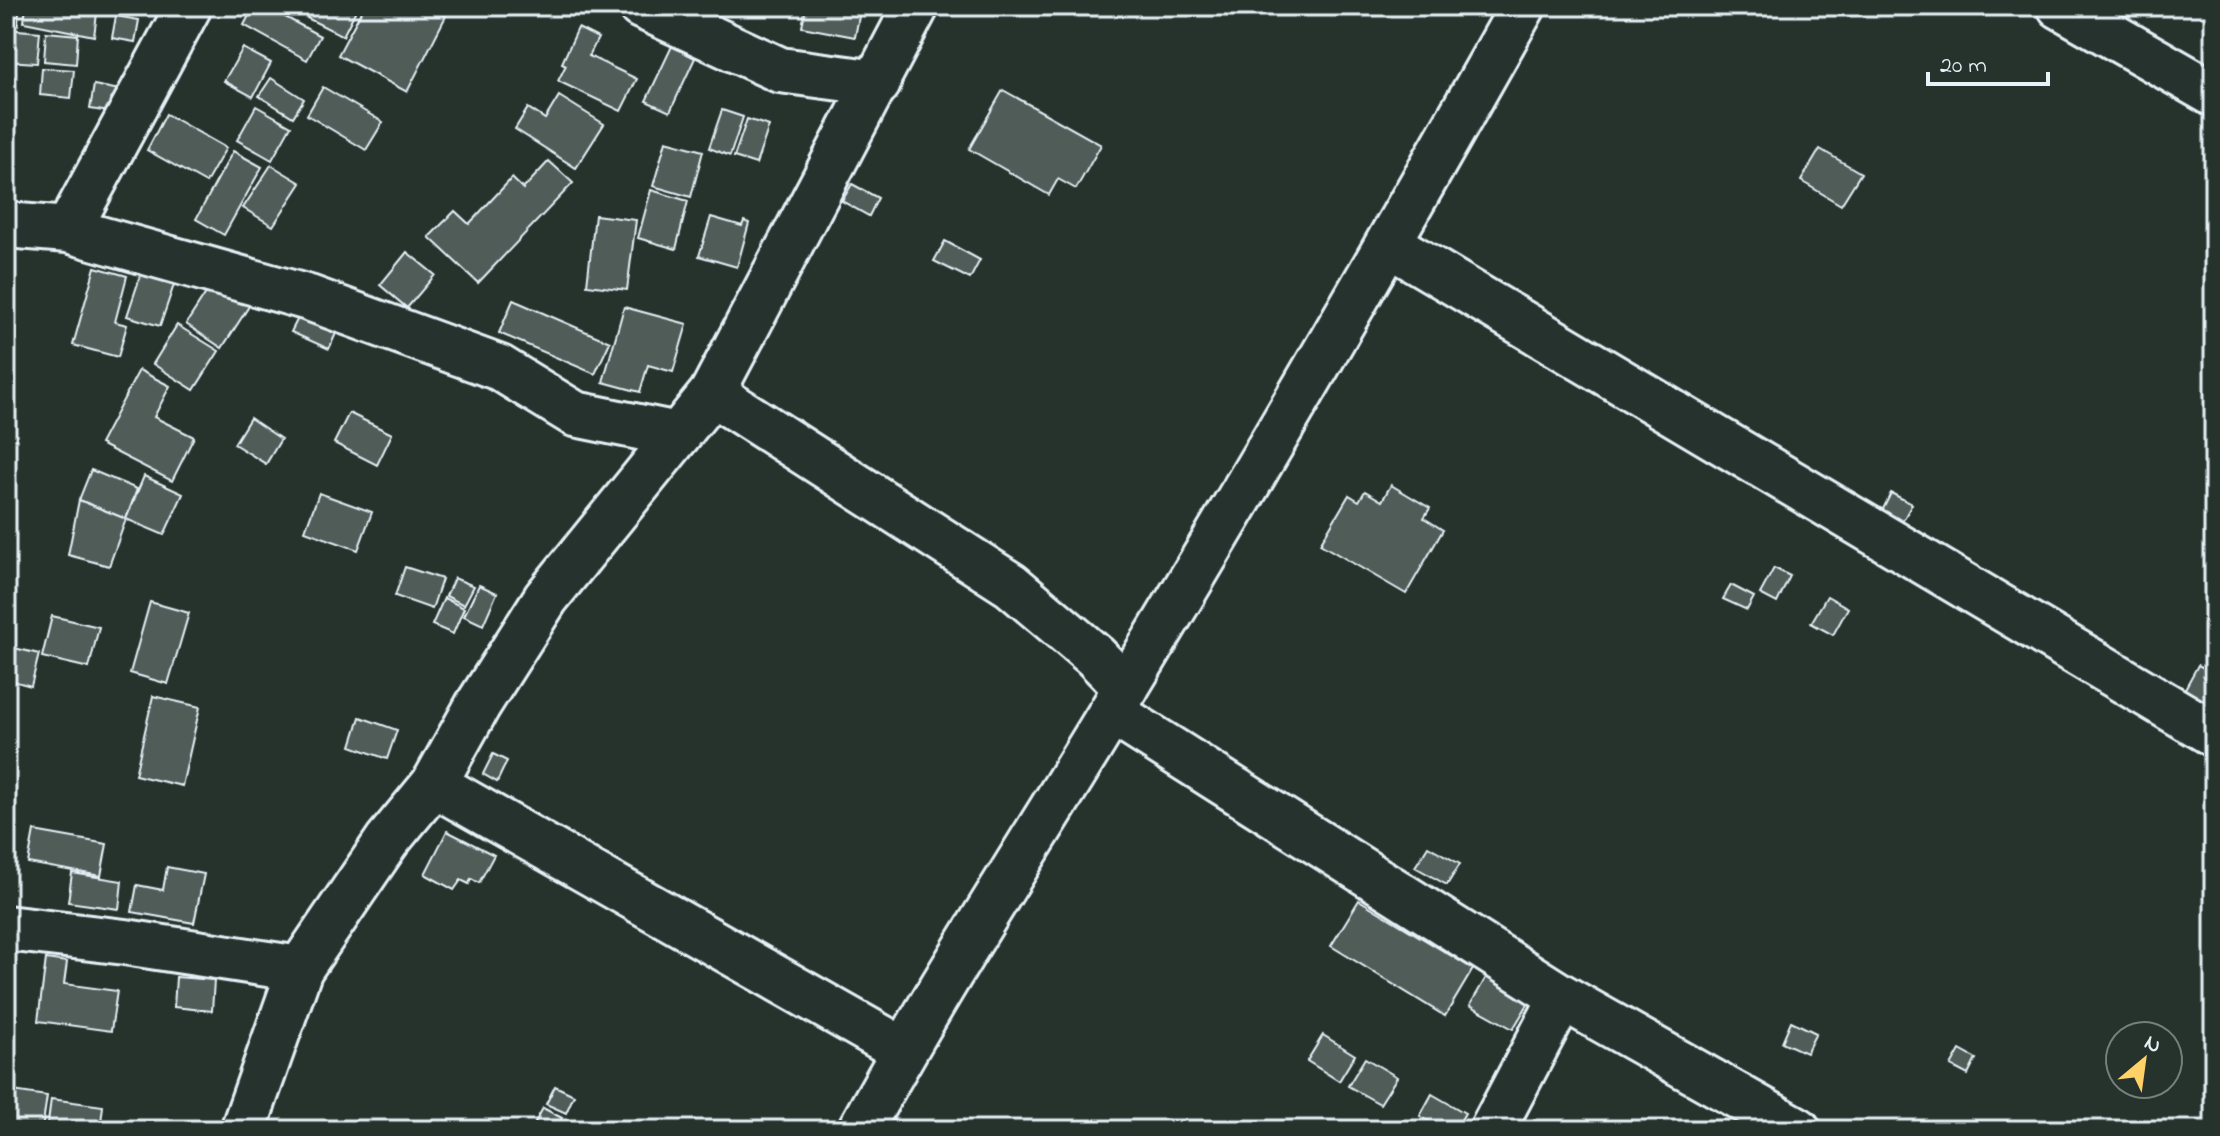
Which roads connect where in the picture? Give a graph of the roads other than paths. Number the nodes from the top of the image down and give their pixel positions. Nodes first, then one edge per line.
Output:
1 (189, 6) edge
2 (641, 6) edge
3 (916, 6) edge
4 (1523, 6) edge
5 (2060, 6) edge
6 (878, 83) junction
7 (2214, 94) edge
8 (6, 225) edge
9 (68, 230) junction
10 (1389, 244) junction
11 (712, 393) junction
12 (678, 435) junction
13 (1119, 700) junction
14 (2214, 734) edge
15 (434, 784) junction
16 (6, 928) edge
17 (300, 969) junction
18 (1562, 997) junction
19 (903, 1050) junction
20 (243, 1130) edge
21 (860, 1130) edge
22 (1492, 1130) edge
23 (1798, 1130) edge

1 - 9 street
2 - 6 street
3 - 6 street
4 - 10 street
5 - 7 street
6 - 11 street
8 - 9 street
9 - 12 street
10 - 13 street
10 - 14 street
11 - 12 street
11 - 13 street
12 - 15 street
13 - 18 street
13 - 19 street
15 - 17 street
15 - 19 street
16 - 17 street
17 - 20 street
18 - 22 street
18 - 23 street
19 - 21 street

